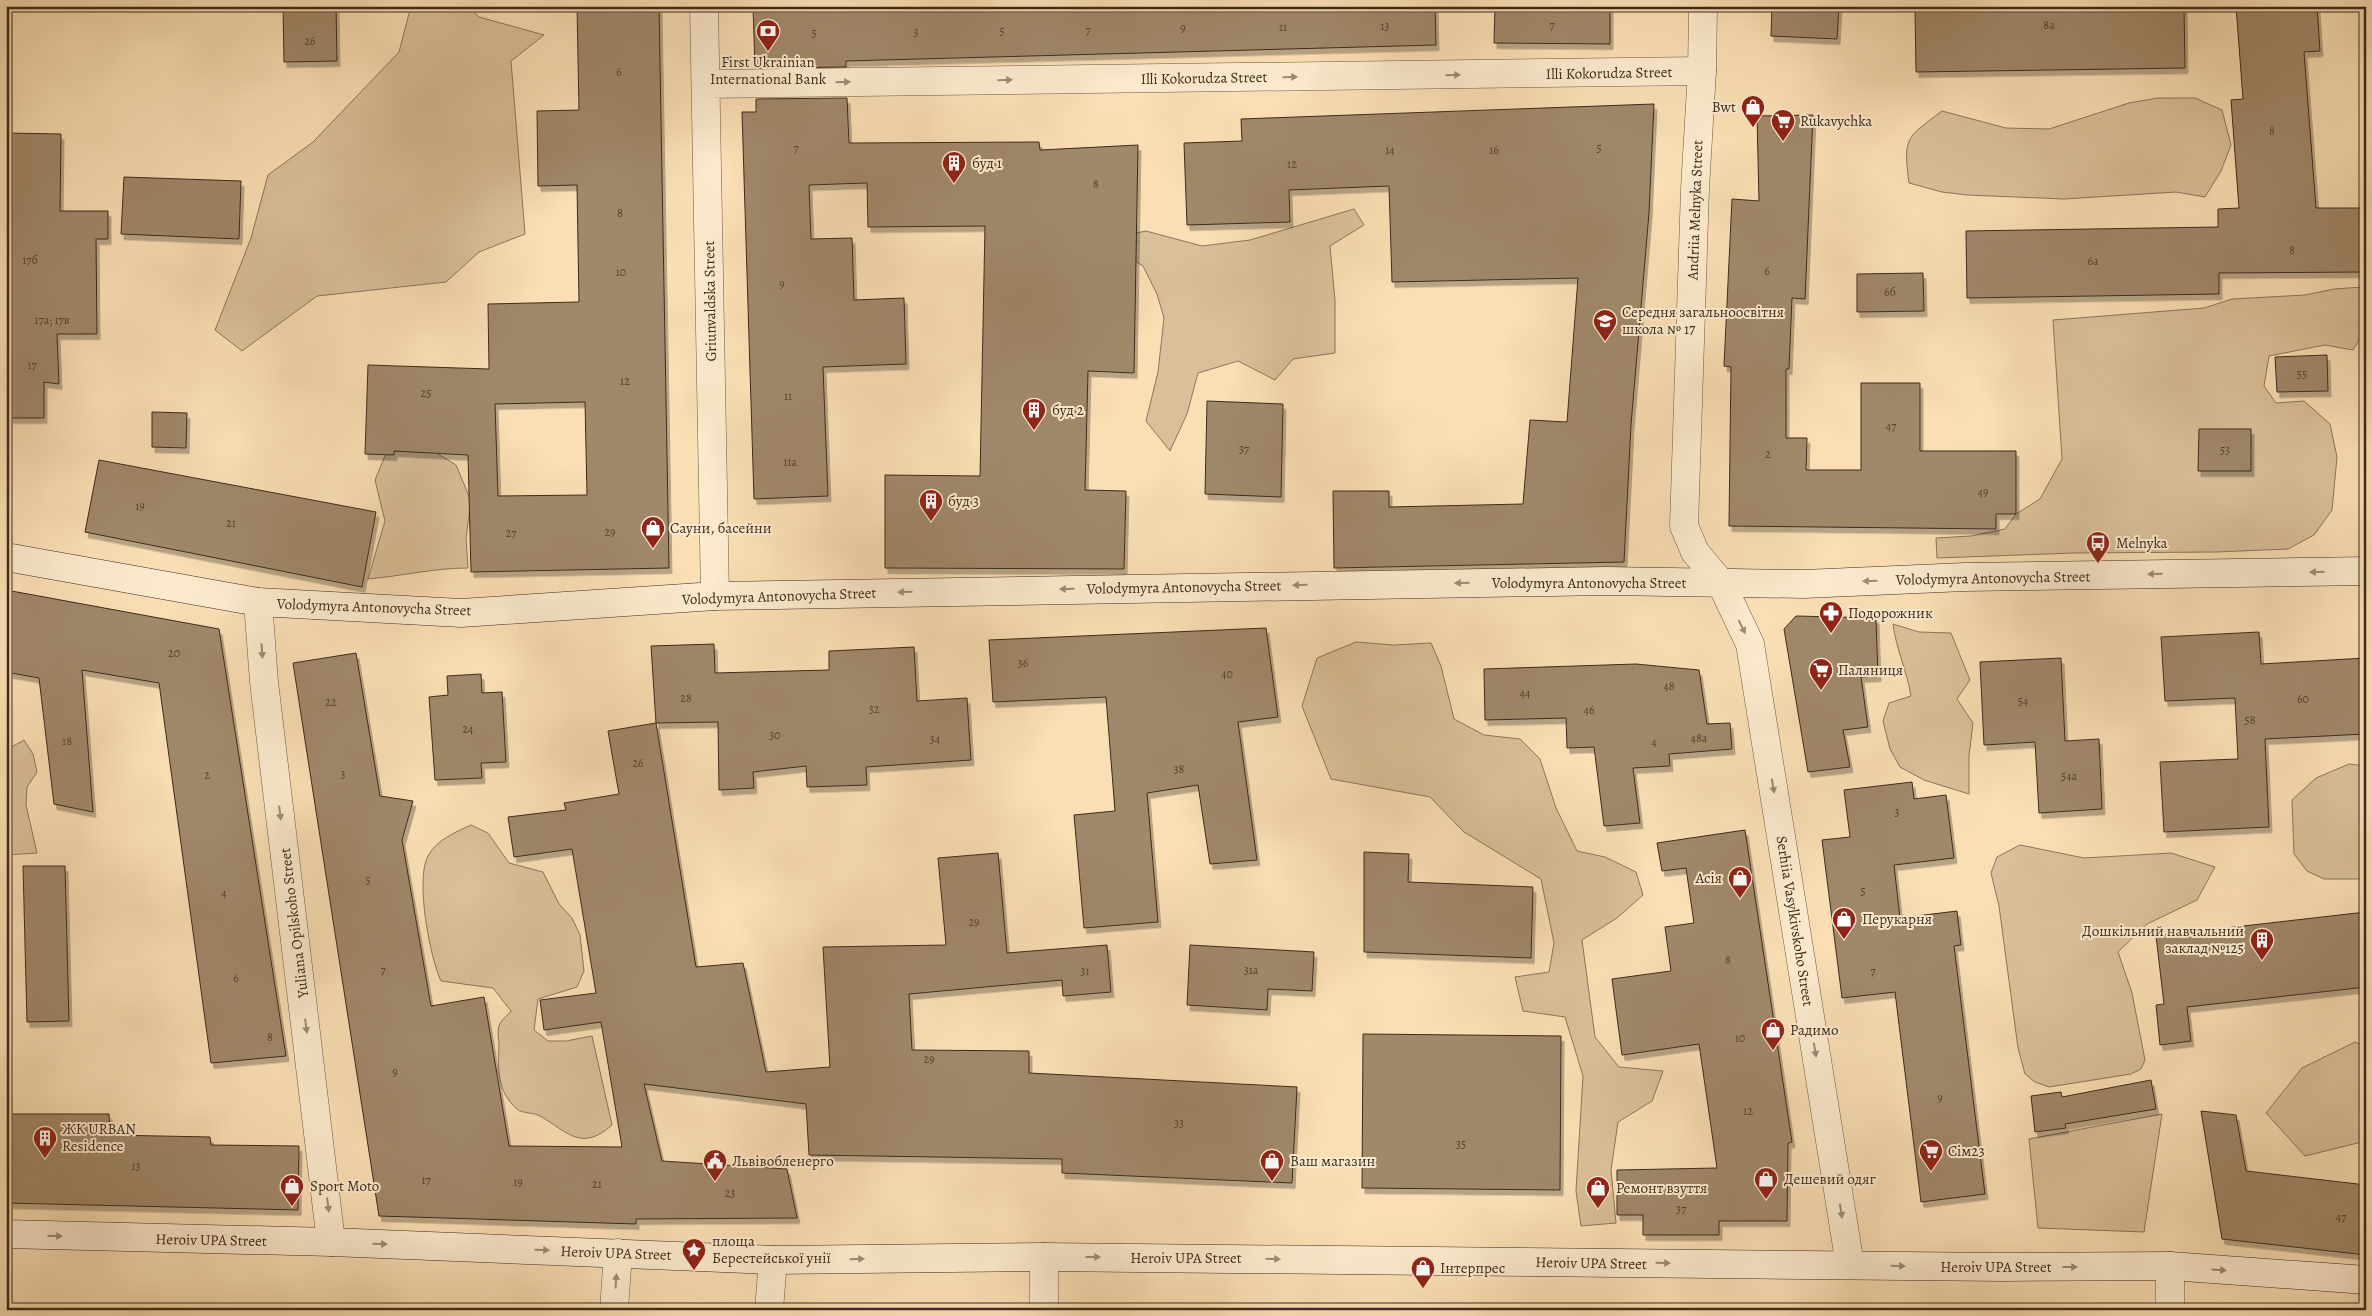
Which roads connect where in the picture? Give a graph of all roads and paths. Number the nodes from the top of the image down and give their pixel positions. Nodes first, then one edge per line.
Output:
1 (704, 6) edge
2 (1703, 6) edge
3 (1702, 72) junction
4 (707, 84) junction
5 (6, 557) edge
6 (2366, 571) edge
7 (1721, 583) junction
8 (715, 596) junction
9 (258, 602) junction
10 (6, 1234) edge
11 (331, 1242) junction
12 (618, 1253) junction
13 (1044, 1257) junction
14 (773, 1260) junction
15 (1850, 1265) junction
16 (2170, 1266) junction
17 (2366, 1280) edge
18 (614, 1310) edge
19 (769, 1310) edge
20 (1044, 1310) edge
21 (2170, 1310) edge

1 - 4 main road, Griunvaldska Street
2 - 3 main road, Andriia Melnyka Street
4 -> 3 main road, Illi Kokorudza Street
3 - 7 main road, Andriia Melnyka Street
4 - 8 main road, Griunvaldska Street
5 - 9 main road, Volodymyra Antonovycha Street
6 -> 7 main road, Volodymyra Antonovycha Street
7 -> 8 main road, Volodymyra Antonovycha Street
7 -> 15 main road, Serhiia Vasylkivskoho Street
8 - 9 main road, Volodymyra Antonovycha Street
9 -> 11 main road, Yuliana Opilskoho Street
10 -> 11 main road, Heroiv UPA Street
11 -> 12 main road, Heroiv UPA Street
12 - 14 main road, Heroiv UPA Street
18 -> 12 main road
14 -> 13 main road, Heroiv UPA Street
13 -> 15 main road, Heroiv UPA Street
13 - 20 main road
14 - 19 main road
15 -> 16 main road, Heroiv UPA Street
16 -> 17 main road, Heroiv UPA Street
16 - 21 main road

